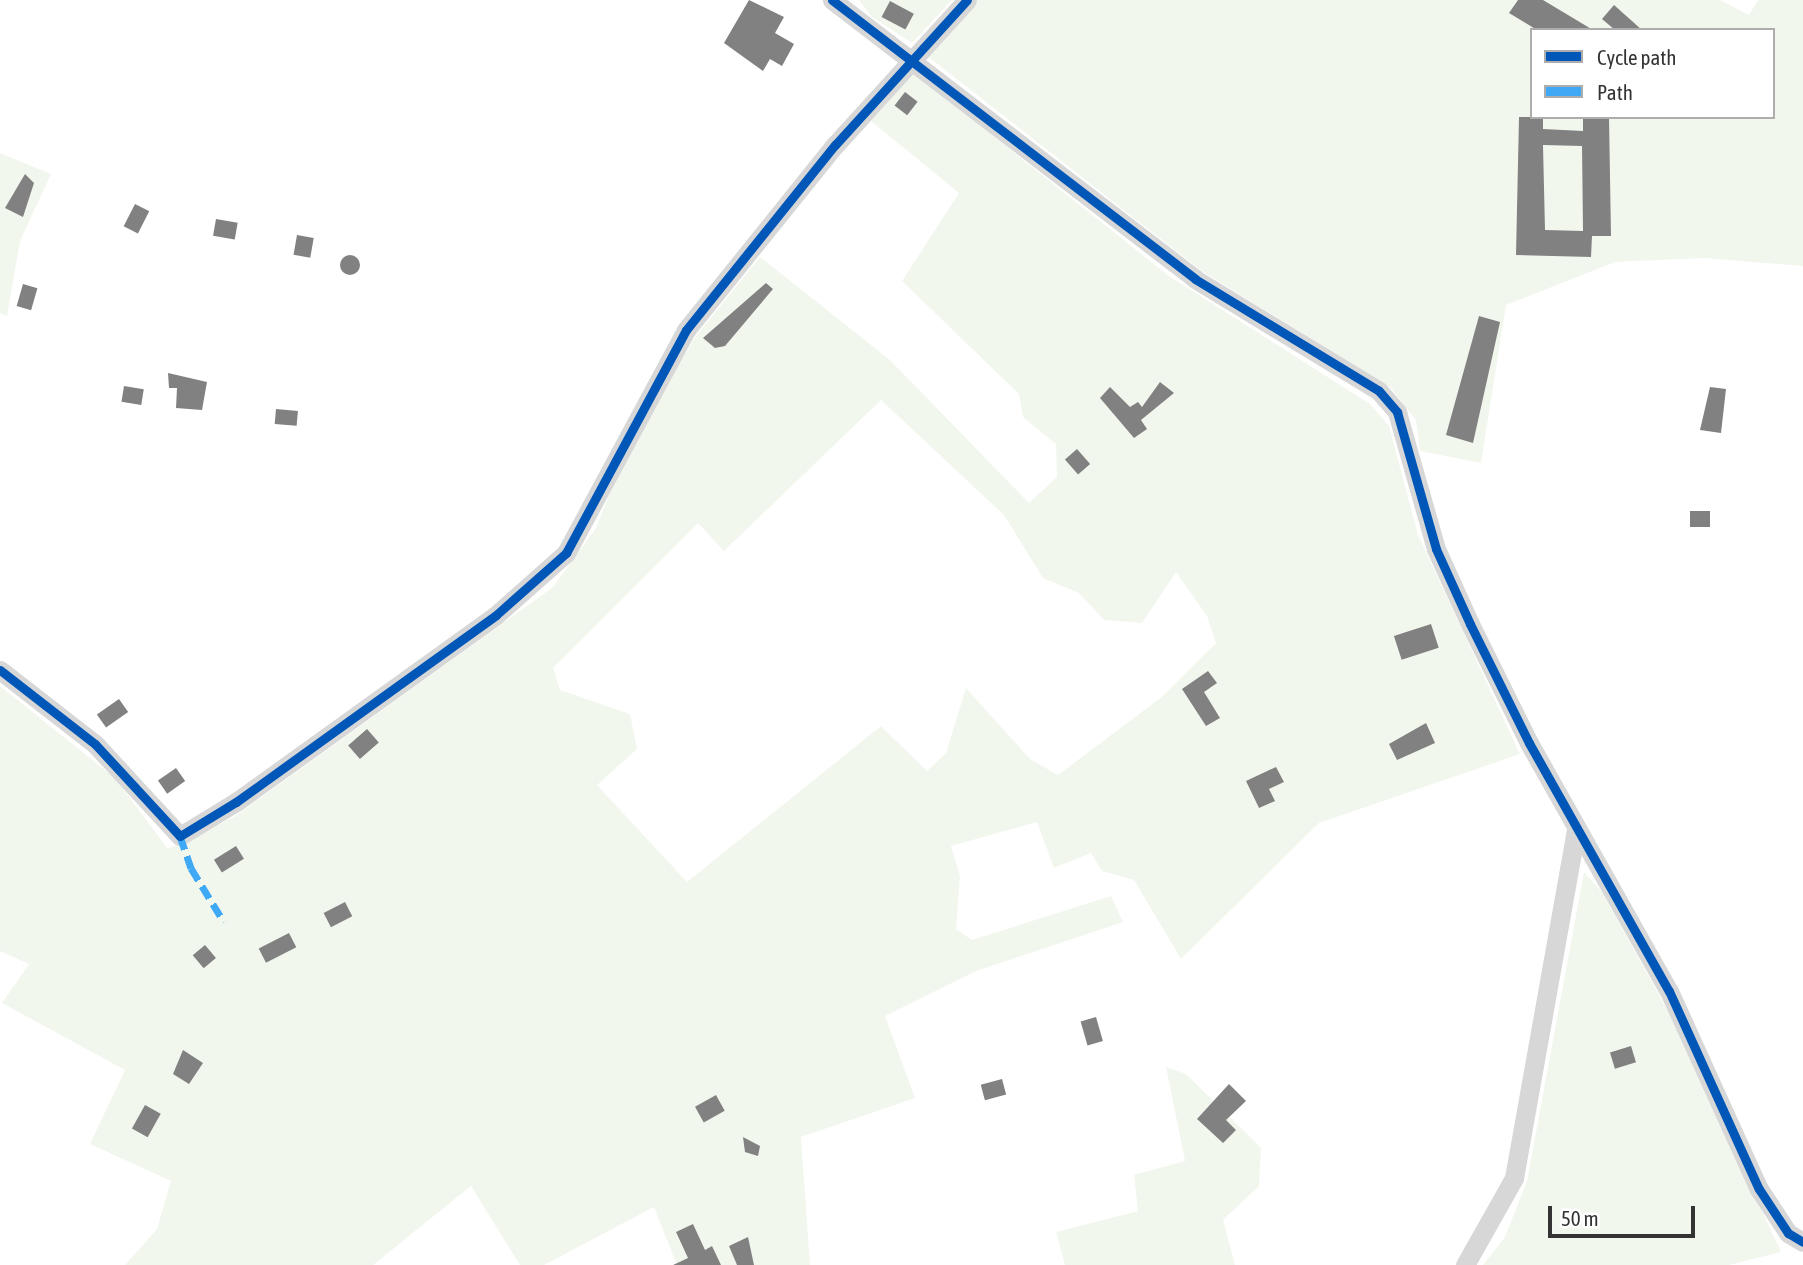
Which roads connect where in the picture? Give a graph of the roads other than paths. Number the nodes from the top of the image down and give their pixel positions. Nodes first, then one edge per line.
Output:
1 (832, 0) edge
2 (967, 0) edge
3 (914, 58) junction
4 (0, 670) edge
5 (1576, 830) junction
6 (1803, 1242) edge
7 (1465, 1265) edge

1 - 3 street
2 - 3 street
3 - 4 street
3 - 5 street
5 - 6 street
5 - 7 street

